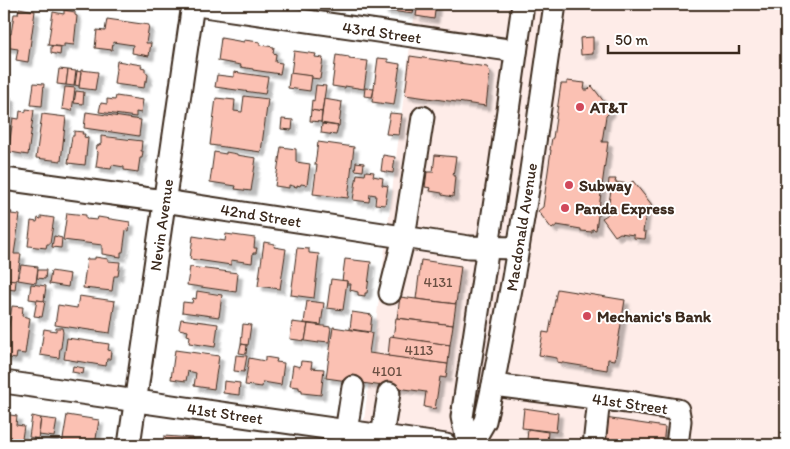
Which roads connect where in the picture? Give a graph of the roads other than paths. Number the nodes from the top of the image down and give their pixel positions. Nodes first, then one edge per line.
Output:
1 (192, 4) edge
2 (523, 4) edge
3 (555, 4) edge
4 (516, 51) junction
5 (423, 117) dead end
6 (4, 178) edge
7 (164, 201) junction
8 (404, 237) junction
9 (487, 247) junction
10 (518, 248) junction
11 (390, 293) dead end
12 (4, 382) edge
13 (493, 385) junction
14 (353, 387) dead end
15 (389, 394) dead end
16 (599, 399) junction
17 (135, 400) junction
18 (382, 436) junction
19 (345, 438) edge
20 (129, 445) edge
21 (446, 445) edge
22 (469, 445) edge
23 (594, 445) edge
24 (677, 445) edge

1 - 4 street, 43rd Street
1 - 7 street, Nevin Avenue
2 - 4 street, Macdonald Avenue
3 - 10 street, Macdonald Avenue
4 - 9 street, Macdonald Avenue
5 - 8 street
6 - 7 street, 42nd Street
7 - 8 street, 42nd Street
7 - 17 street, Nevin Avenue
8 - 9 street, 42nd Street
8 - 11 street
9 - 10 street, 42nd Street
9 - 22 street, Macdonald Avenue
10 - 13 street, Macdonald Avenue
12 - 17 street, 41st Street
13 - 16 street, 41st Street
13 - 22 street, Macdonald Avenue
14 - 19 street
15 - 18 street
16 - 23 street
16 - 24 street, 41st Street
17 - 19 street, 41st Street
17 - 20 street, Nevin Avenue
18 - 19 street, 41st Street
18 - 21 street, 41st Street

